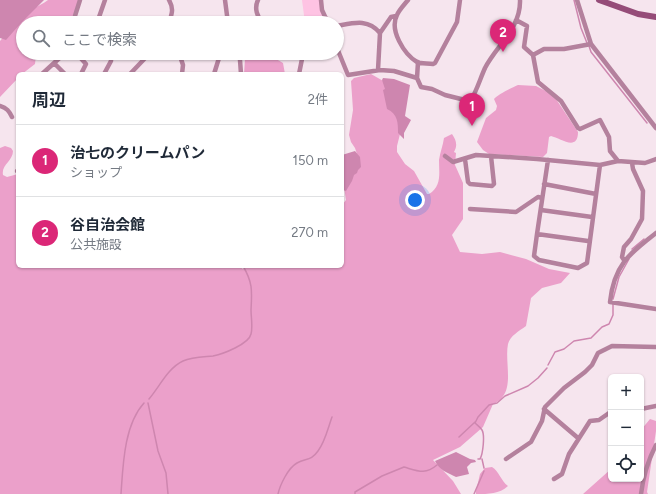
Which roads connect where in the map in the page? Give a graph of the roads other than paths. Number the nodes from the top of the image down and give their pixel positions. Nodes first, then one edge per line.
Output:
1 (80, 0) edge
2 (105, 0) edge
3 (168, 0) edge
4 (225, 0) edge
5 (258, 0) edge
6 (321, 0) edge
7 (408, 0) edge
8 (460, 0) edge
9 (520, 0) edge
10 (577, 0) edge
11 (599, 0) edge
12 (75, 16) edge
13 (99, 16) edge
14 (171, 16) edge
15 (227, 16) edge
16 (258, 16) edge
17 (325, 16) edge
18 (396, 16) junction
19 (656, 17) edge
20 (516, 20) junction
21 (344, 25) edge
22 (380, 33) junction
23 (588, 45) junction
24 (533, 55) junction
25 (57, 60) edge
26 (82, 60) edge
27 (111, 60) edge
28 (143, 60) edge
29 (181, 60) edge
30 (218, 60) edge
31 (240, 60) edge
32 (302, 60) edge
33 (342, 60) edge
34 (418, 62) junction
35 (54, 63) junction
36 (378, 70) junction
37 (44, 72) edge
38 (62, 72) edge
39 (82, 72) edge
40 (105, 72) edge
41 (132, 72) edge
42 (182, 72) edge
43 (215, 72) edge
44 (241, 72) edge
45 (299, 72) edge
46 (417, 78) junction
47 (0, 106) edge
48 (12, 117) dead end
49 (656, 119) edge
50 (652, 122) junction
51 (656, 128) edge
52 (445, 156) dead end
53 (491, 156) junction
54 (656, 158) edge
55 (465, 159) junction
56 (548, 160) junction
57 (618, 161) junction
58 (632, 163) junction
59 (600, 165) junction
60 (544, 184) junction
61 (596, 194) junction
62 (542, 198) junction
63 (470, 210) dead end
64 (541, 210) junction
65 (592, 217) junction
66 (656, 233) edge
67 (537, 234) junction
68 (588, 241) junction
69 (624, 260) junction
70 (656, 309) edge
71 (656, 346) edge
72 (656, 406) edge
73 (644, 408) edge
74 (544, 409) junction
75 (608, 414) edge
76 (578, 438) junction
77 (656, 445) edge
78 (506, 458) dead end
79 (554, 479) dead end
80 (641, 494) edge

1 - 12 street
2 - 13 street
3 - 14 street
4 - 15 street
5 - 16 street
6 - 17 street
7 - 18 street
8 - 34 street
9 - 20 street
10 - 23 street
11 - 19 main road
18 - 22 street
18 - 34 street
20 - 24 street
20 - 46 street
21 - 22 street
22 - 36 street
23 - 24 street
23 - 50 street
24 - 57 street
25 - 35 street
26 - 39 street
27 - 40 street
28 - 41 street
29 - 42 street
30 - 43 street
31 - 44 street
32 - 45 street
33 - 36 street
34 - 46 street
35 - 37 street
35 - 38 street
36 - 46 street
47 - 48 street
49 - 50 street
50 - 51 street
52 - 55 street
53 - 55 street
53 - 55 street
53 - 56 street
54 - 58 street
56 - 59 street
56 - 60 street
57 - 58 street
57 - 59 street
58 - 69 street
59 - 61 street
60 - 61 street
60 - 62 street
61 - 65 street
62 - 63 street
62 - 64 street
64 - 65 street
64 - 67 street
65 - 68 street
66 - 69 street
67 - 68 street
67 - 68 street
69 - 70 street
71 - 74 street
72 - 73 street
74 - 76 street
74 - 78 street
75 - 76 street
76 - 79 street
77 - 80 street

